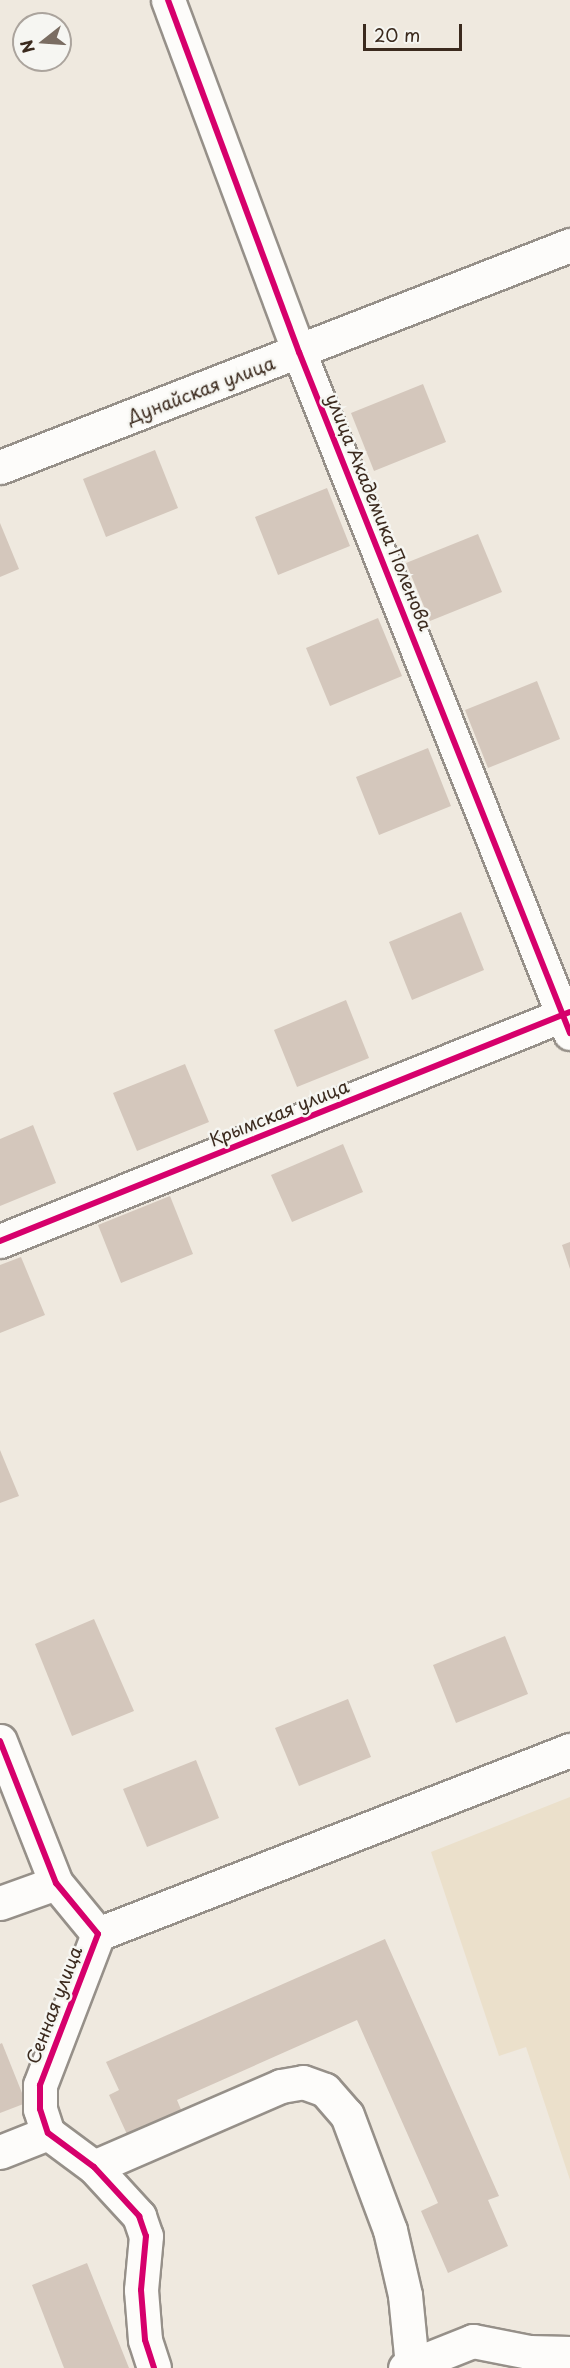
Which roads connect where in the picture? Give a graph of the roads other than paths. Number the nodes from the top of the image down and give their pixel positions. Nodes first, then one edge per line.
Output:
1 (168, 0) edge
2 (570, 245) edge
3 (299, 352) junction
4 (0, 468) edge
5 (568, 1020) edge
6 (0, 1241) edge
7 (0, 1741) edge
8 (570, 1750) edge
9 (56, 1883) junction
10 (0, 1903) edge
11 (98, 1934) junction
12 (48, 2133) junction
13 (0, 2152) edge
14 (94, 2168) junction
15 (570, 2353) edge
16 (408, 2367) edge
17 (154, 2368) edge

1 - 3 street, улица Академика Поленова
2 - 3 street, Дунайская улица
3 - 4 street, Дунайская улица
3 - 5 street, улица Академика Поленова
5 - 6 street, Крымская улица
7 - 9 street, Сенная улица
8 - 11 street
9 - 10 street
9 - 11 street, Сенная улица
11 - 12 street, Сенная улица
12 - 13 street
12 - 14 street
14 - 16 street
14 - 17 street
15 - 16 street

